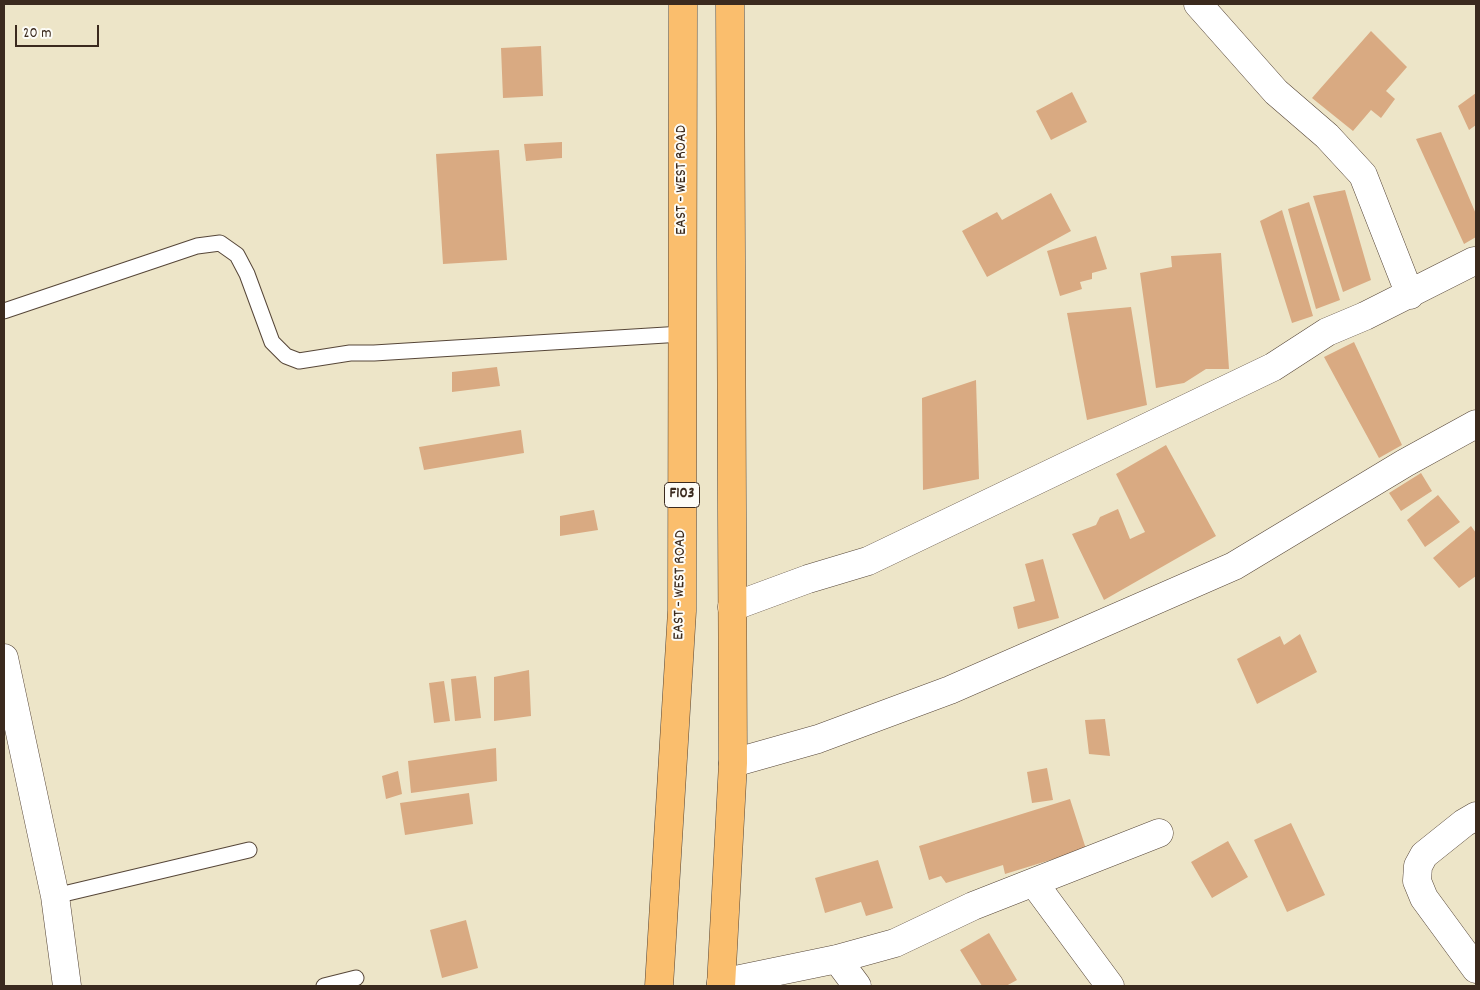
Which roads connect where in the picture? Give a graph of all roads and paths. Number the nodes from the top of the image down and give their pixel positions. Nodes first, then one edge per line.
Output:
1 (684, 4) edge
2 (730, 4) edge
3 (1198, 4) edge
4 (1474, 260) dead end
5 (1410, 295) junction
6 (4, 311) edge
7 (682, 334) junction
8 (1476, 424) edge
9 (732, 607) junction
10 (4, 658) edge
11 (732, 763) junction
12 (1476, 816) edge
13 (1159, 833) dead end
14 (249, 850) dead end
15 (1034, 883) junction
16 (55, 896) junction
17 (837, 959) junction
18 (1476, 969) edge
19 (356, 978) dead end
20 (1476, 982) edge
21 (721, 984) edge
22 (67, 986) edge
23 (324, 986) edge
24 (659, 986) edge
25 (857, 986) edge
26 (1110, 986) edge
27 (1465, 986) edge

1 - 7 main road, EAST - WEST ROAD / F103
2 - 9 main road
3 - 5 street
4 - 5 street
5 - 9 street
6 - 7 lane
7 - 24 main road, EAST - WEST ROAD / F103
8 - 11 street
9 - 11 main road
10 - 16 street
11 - 21 main road
12 - 18 street
13 - 15 street
14 - 16 lane
15 - 17 street
15 - 26 street
16 - 22 street
17 - 21 street
17 - 25 street
19 - 23 lane
20 - 27 street

